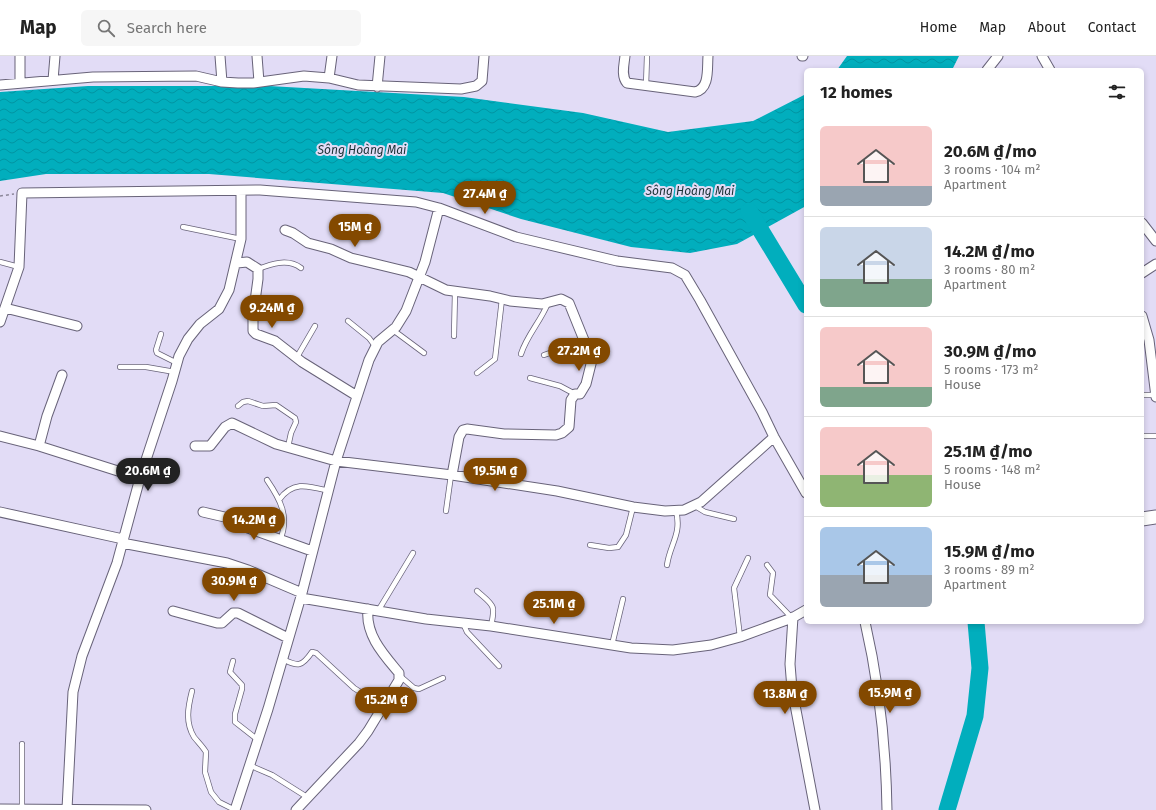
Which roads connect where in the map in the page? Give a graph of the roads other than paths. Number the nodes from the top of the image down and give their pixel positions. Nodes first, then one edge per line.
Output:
1 (20, 56) edge
2 (55, 56) edge
3 (220, 56) edge
4 (257, 56) edge
5 (332, 56) edge
6 (380, 56) edge
7 (484, 56) edge
8 (624, 56) edge
9 (647, 56) edge
10 (708, 56) edge
11 (998, 56) edge
12 (1042, 56) edge
13 (989, 68) edge
14 (1049, 68) edge
15 (329, 78) junction
16 (53, 80) junction
17 (222, 82) junction
18 (260, 82) junction
19 (20, 83) junction
20 (0, 85) edge
21 (377, 86) junction
22 (646, 86) junction
23 (241, 190) junction
24 (439, 208) junction
25 (1144, 226) edge
26 (183, 227) dead end
27 (285, 230) dead end
28 (241, 239) junction
29 (1156, 241) edge
30 (0, 262) edge
31 (237, 262) junction
32 (1156, 264) edge
33 (19, 267) junction
34 (301, 268) dead end
35 (258, 269) junction
36 (1144, 272) edge
37 (419, 277) junction
38 (456, 292) junction
39 (502, 298) junction
40 (548, 303) junction
41 (5, 308) junction
42 (348, 321) dead end
43 (0, 322) edge
44 (1144, 323) edge
45 (77, 326) dead end
46 (315, 326) dead end
47 (393, 330) junction
48 (161, 334) dead end
49 (454, 336) dead end
50 (584, 341) junction
51 (375, 346) junction
52 (424, 353) dead end
53 (521, 354) dead end
54 (544, 355) dead end
55 (297, 358) junction
56 (177, 363) junction
57 (120, 367) dead end
58 (175, 372) junction
59 (478, 373) dead end
60 (62, 375) dead end
61 (530, 378) dead end
62 (575, 394) junction
63 (1144, 394) edge
64 (357, 396) junction
65 (1156, 396) edge
66 (238, 406) dead end
67 (0, 436) edge
68 (1144, 436) edge
69 (1156, 436) edge
70 (774, 437) junction
71 (39, 446) junction
72 (195, 446) dead end
73 (288, 447) junction
74 (336, 461) junction
75 (452, 475) junction
76 (140, 478) junction
77 (267, 480) dead end
78 (804, 490) edge
79 (329, 491) junction
80 (279, 500) junction
81 (695, 506) junction
82 (634, 507) junction
83 (446, 511) dead end
84 (676, 511) junction
85 (0, 512) edge
86 (203, 512) dead end
87 (1156, 517) edge
88 (734, 519) dead end
89 (1144, 519) edge
90 (280, 540) junction
91 (123, 541) junction
92 (590, 545) dead end
93 (312, 551) junction
94 (413, 553) dead end
95 (748, 558) dead end
96 (667, 565) dead end
97 (767, 565) dead end
98 (477, 591) dead end
99 (301, 595) junction
100 (622, 599) dead end
101 (368, 610) junction
102 (173, 611) dead end
103 (378, 611) junction
104 (804, 611) edge
105 (792, 618) junction
106 (463, 623) junction
107 (865, 624) edge
108 (492, 626) junction
109 (740, 637) junction
110 (288, 638) junction
111 (612, 646) junction
112 (282, 659) junction
113 (233, 661) dead end
114 (499, 666) dead end
115 (400, 676) junction
116 (443, 678) dead end
117 (192, 691) dead end
118 (382, 706) junction
119 (258, 740) junction
120 (22, 744) dead end
121 (249, 765) junction
122 (307, 797) junction
123 (22, 808) junction
124 (0, 809) edge
125 (67, 809) junction
126 (50, 810) edge
127 (120, 810) edge
128 (146, 810) edge
129 (235, 810) edge
130 (296, 810) edge
131 (815, 810) edge
132 (887, 810) edge

1 - 19 street
2 - 16 street
3 - 17 street
4 - 18 street
5 - 15 street
6 - 21 street
7 - 21 street
8 - 22 street
9 - 22 lane
10 - 22 street
11 - 13 street
12 - 14 street
15 - 18 street
15 - 21 street
16 - 17 street
16 - 19 street
17 - 18 street
19 - 20 street
23 - 24 street
23 - 28 street
23 - 33 street
24 - 37 street
24 - 70 street
25 - 29 street
26 - 28 lane
27 - 37 street
28 - 31 street
30 - 33 lane
31 - 35 street
31 - 56 street
32 - 36 street
33 - 41 street
34 - 35 lane
35 - 55 street
37 - 38 street
37 - 47 street
38 - 39 street
38 - 49 lane
39 - 40 street
39 - 59 lane
40 - 50 street
40 - 53 lane
41 - 43 street
41 - 45 street
42 - 51 lane
44 - 65 street
46 - 55 lane
47 - 51 street
47 - 52 lane
48 - 56 lane
50 - 54 lane
50 - 62 street
51 - 64 street
55 - 64 street
56 - 58 street
57 - 58 lane
58 - 76 street
60 - 71 street
61 - 62 lane
62 - 75 street
63 - 65 lane
64 - 74 street
66 - 73 lane
67 - 71 street
68 - 69 lane
70 - 78 street
70 - 81 street
71 - 76 street
72 - 73 street
73 - 74 street
74 - 75 street
74 - 79 street
75 - 82 street
75 - 83 lane
76 - 91 street
77 - 80 lane
79 - 80 lane
79 - 93 street
80 - 90 lane
81 - 84 street
81 - 88 lane
82 - 84 street
82 - 92 lane
84 - 96 lane
85 - 91 street
86 - 90 street
87 - 89 street
90 - 93 street
91 - 99 street
91 - 125 street
93 - 99 street
94 - 103 lane
95 - 109 lane
97 - 105 lane
98 - 108 lane
99 - 101 street
99 - 110 street
100 - 111 lane
101 - 103 street
101 - 115 street
102 - 110 street
103 - 106 street
104 - 105 street
105 - 109 street
105 - 131 street
106 - 108 street
106 - 114 lane
107 - 132 street
108 - 111 street
109 - 111 street
110 - 112 street
112 - 118 lane
112 - 119 street
113 - 119 lane
115 - 116 lane
115 - 118 street
117 - 129 lane
118 - 122 street
119 - 121 street
120 - 123 lane
121 - 122 lane
121 - 129 street
122 - 130 street
123 - 124 street
123 - 126 street
125 - 126 street
125 - 127 street
127 - 128 street

